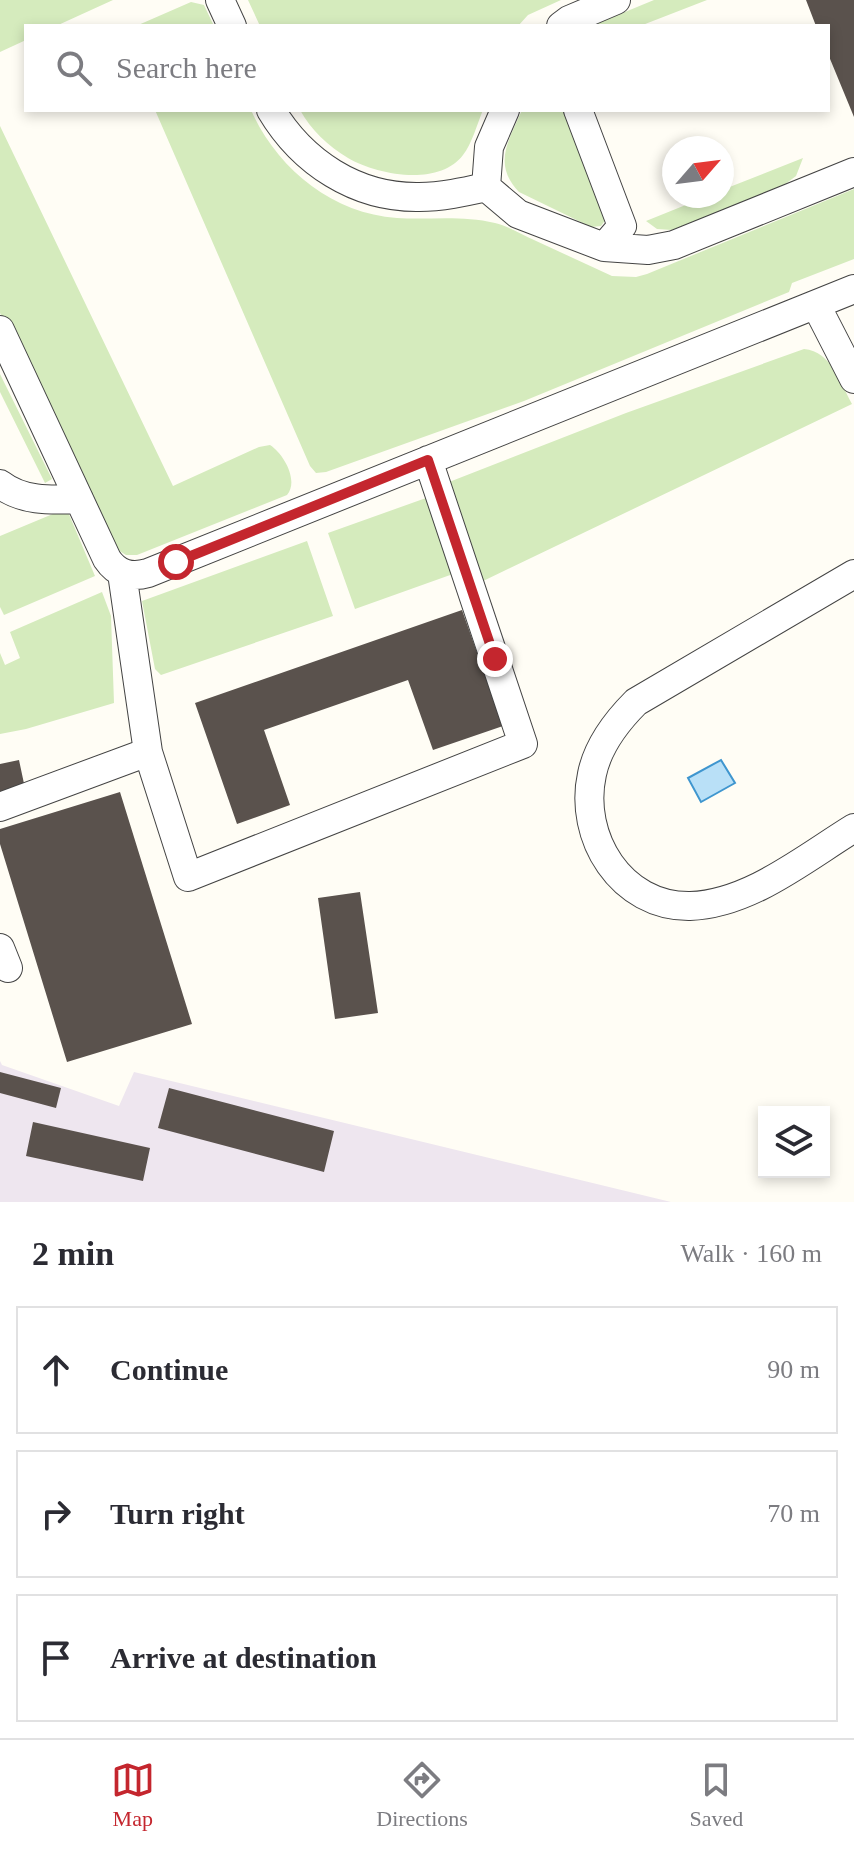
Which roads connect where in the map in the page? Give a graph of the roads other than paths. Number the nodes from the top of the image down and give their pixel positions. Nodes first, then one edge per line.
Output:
1 (220, 0) edge
2 (616, 0) edge
3 (231, 24) edge
4 (564, 24) edge
5 (272, 112) edge
6 (504, 112) edge
7 (579, 112) edge
8 (854, 172) edge
9 (486, 187) junction
10 (604, 247) junction
11 (854, 289) edge
12 (816, 305) junction
13 (0, 330) edge
14 (854, 379) edge
15 (428, 460) junction
16 (0, 484) edge
17 (79, 499) junction
18 (122, 573) junction
19 (854, 574) edge
20 (148, 752) junction
21 (0, 807) edge
22 (854, 828) edge

1 - 3 lane
2 - 4 lane
5 - 9 lane
6 - 9 lane
7 - 10 lane
8 - 10 lane
9 - 10 lane
11 - 12 lane
12 - 14 lane
12 - 15 lane
13 - 17 lane
15 - 18 lane
15 - 20 lane
16 - 17 lane
17 - 18 lane
18 - 20 lane
19 - 22 lane
20 - 21 lane

